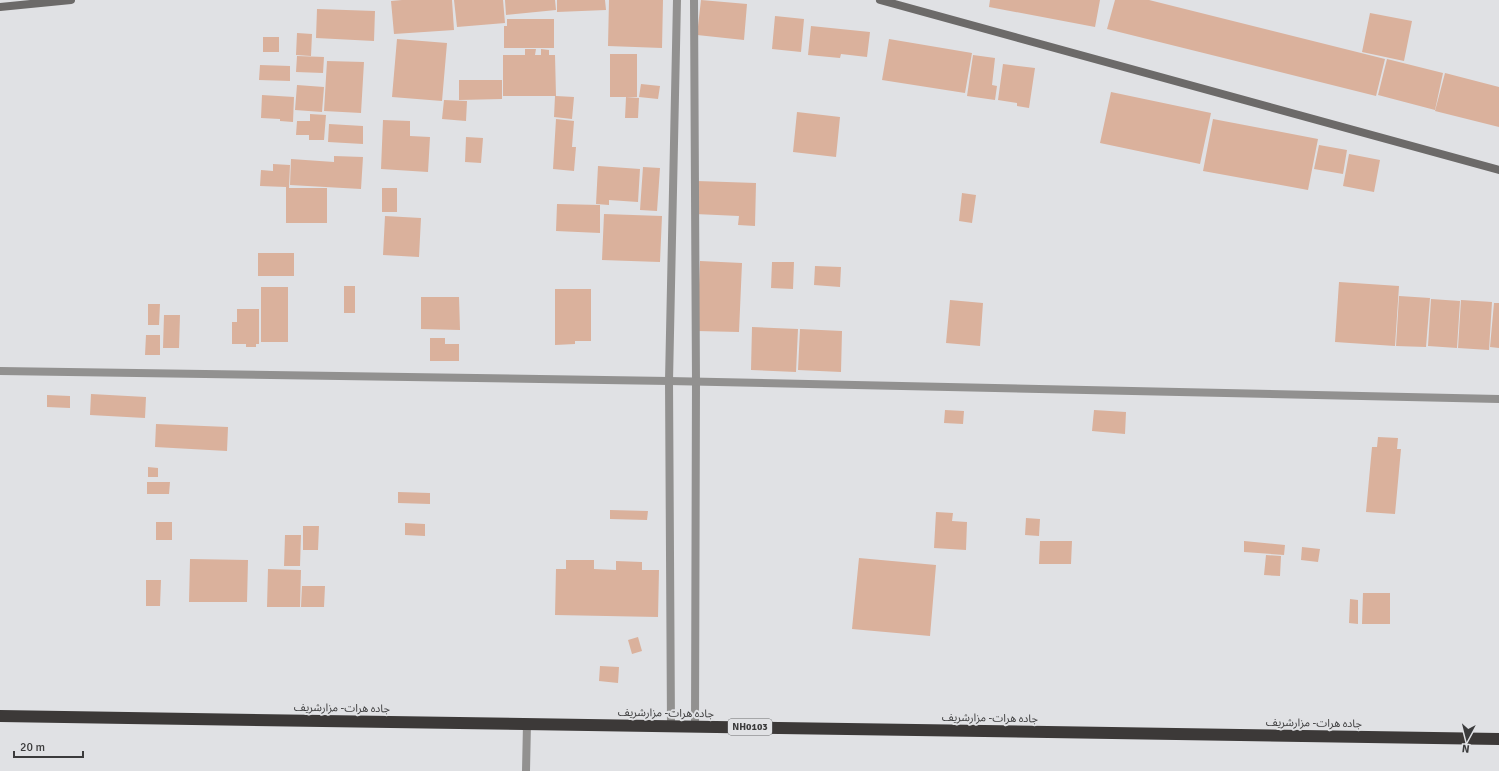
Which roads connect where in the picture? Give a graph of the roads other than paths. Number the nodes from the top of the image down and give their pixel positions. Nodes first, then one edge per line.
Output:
1 (71, 0) edge
2 (677, 0) edge
3 (694, 0) edge
4 (880, 0) edge
5 (0, 7) edge
6 (1499, 170) edge
7 (0, 371) edge
8 (669, 381) junction
9 (696, 382) junction
10 (1499, 399) edge
11 (0, 716) edge
12 (527, 724) junction
13 (671, 726) junction
14 (694, 726) junction
15 (1499, 739) edge
16 (526, 771) edge

1 - 5 street
2 - 8 street
3 - 9 street
4 - 6 street
7 - 8 street
8 - 9 street
8 - 13 street
9 - 10 street
9 - 14 street
11 - 12 highway, جاده هرات- مزارشریف / NH0103
12 - 13 highway, جاده هرات- مزارشریف / NH0103
12 - 16 street
13 - 14 highway, جاده هرات- مزارشریف / NH0103
14 - 15 highway, جاده هرات- مزارشریف / NH0103

